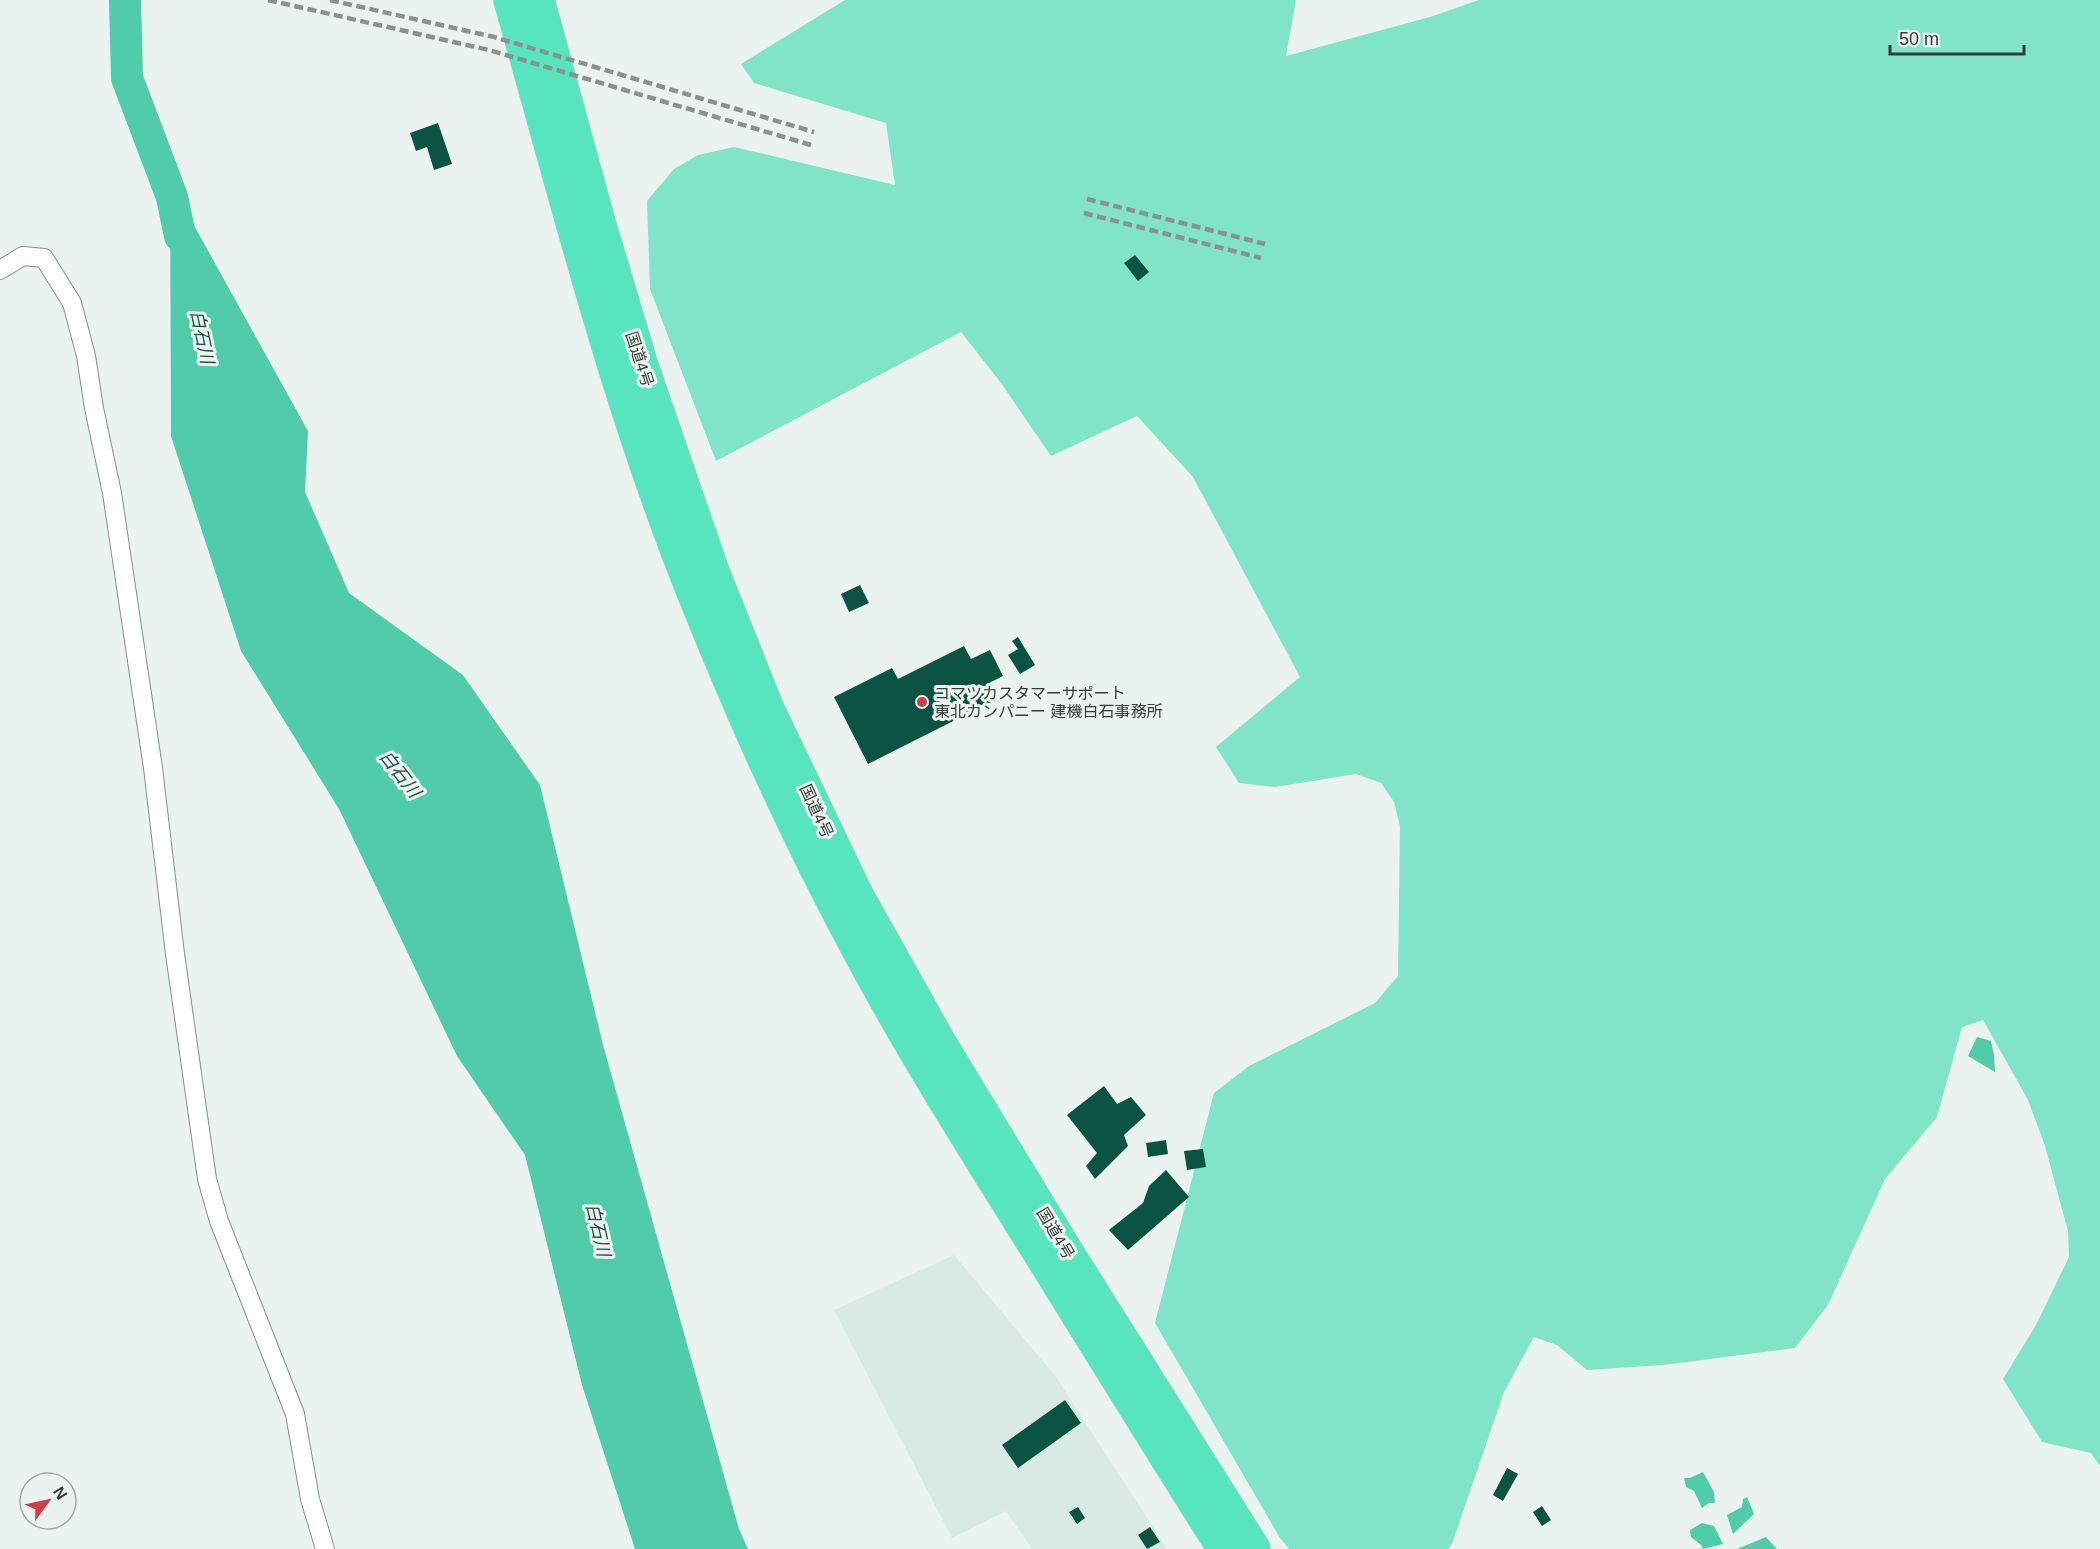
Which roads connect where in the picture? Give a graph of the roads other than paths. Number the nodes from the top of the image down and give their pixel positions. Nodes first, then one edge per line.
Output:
1 (510, 0) edge
2 (538, 0) edge
3 (0, 270) edge
4 (326, 1549) edge
5 (1224, 1549) edge
6 (1254, 1549) edge

1 - 5 highway, 国道4号
2 - 6 highway, 国道4号
3 - 4 street

